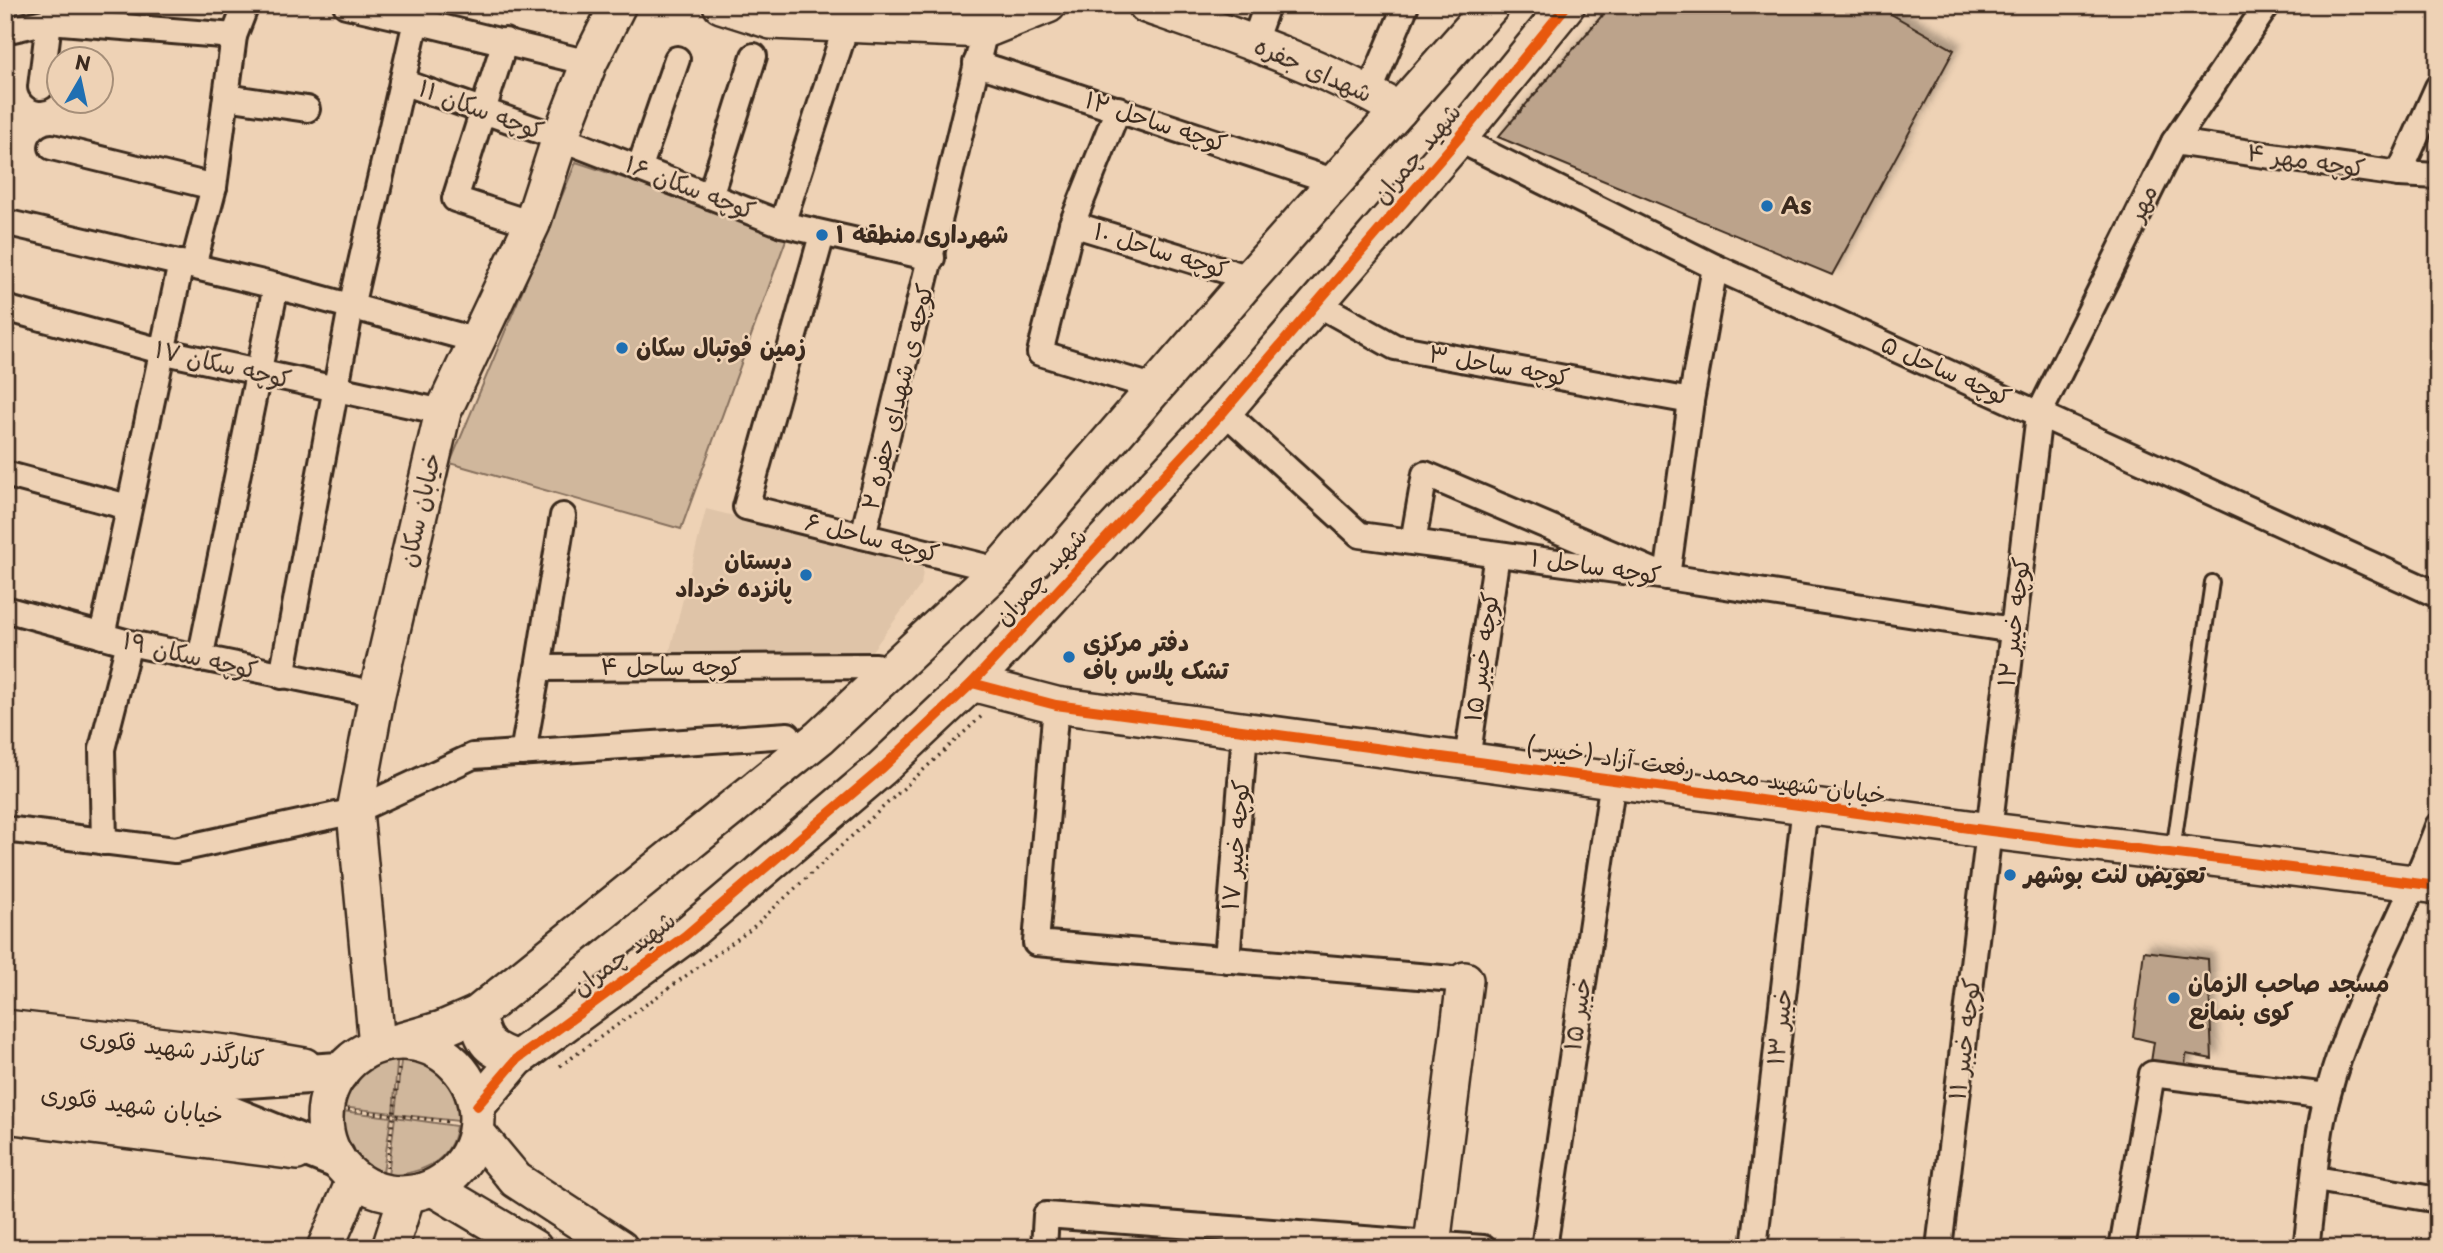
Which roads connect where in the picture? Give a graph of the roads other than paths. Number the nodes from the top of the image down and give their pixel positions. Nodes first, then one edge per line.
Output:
1 (246, 5) edge
2 (346, 5) edge
3 (618, 5) edge
4 (721, 5) edge
5 (1048, 5) edge
6 (1146, 5) edge
7 (1267, 5) edge
8 (1406, 5) edge
9 (1492, 5) edge
10 (1567, 5) edge
11 (2267, 5) edge
12 (12, 20) edge
13 (49, 20) junction
14 (416, 21) junction
15 (846, 26) junction
16 (234, 36) junction
17 (505, 41) junction
18 (1254, 42) junction
19 (981, 46) junction
20 (754, 56) dead end
21 (677, 60) dead end
22 (589, 63) junction
23 (402, 82) junction
24 (41, 87) dead end
25 (2438, 87) edge
26 (1369, 93) junction
27 (226, 97) junction
28 (307, 109) dead end
29 (1118, 109) junction
30 (484, 110) junction
31 (1399, 110) junction
32 (560, 138) junction
33 (1458, 139) junction
34 (2174, 142) junction
35 (52, 147) dead end
36 (639, 169) junction
37 (2399, 174) junction
38 (2438, 176) edge
39 (1336, 182) junction
40 (214, 187) junction
41 (710, 196) junction
42 (13, 224) dead end
43 (532, 224) junction
44 (782, 224) junction
45 (1072, 224) junction
46 (822, 235) junction
47 (932, 258) junction
48 (187, 265) junction
49 (1715, 267) junction
50 (1250, 278) junction
51 (276, 286) junction
52 (1316, 303) junction
53 (351, 307) junction
54 (5, 308) edge
55 (479, 341) junction
56 (161, 351) junction
57 (258, 372) junction
58 (1156, 388) junction
59 (335, 391) junction
60 (1691, 401) junction
61 (1224, 411) junction
62 (443, 412) junction
63 (2039, 414) junction
64 (5, 474) edge
65 (128, 507) junction
66 (563, 516) dead end
67 (863, 536) junction
68 (1413, 542) junction
69 (1497, 554) junction
70 (998, 570) junction
71 (1667, 577) junction
72 (2212, 582) dead end
73 (2438, 595) edge
74 (5, 609) edge
75 (2013, 630) junction
76 (102, 636) junction
77 (129, 643) junction
78 (200, 659) junction
79 (538, 668) junction
80 (888, 675) junction
81 (282, 676) junction
82 (972, 683) junction
83 (377, 694) junction
84 (1056, 705) junction
85 (1245, 731) junction
86 (788, 735) dead end
87 (523, 754) junction
88 (1467, 760) junction
89 (1613, 780) junction
90 (1805, 806) junction
91 (355, 811) junction
92 (2438, 826) edge
93 (5, 829) edge
94 (1991, 831) junction
95 (104, 842) junction
96 (2173, 851) junction
97 (2427, 885) edge
98 (1227, 960) junction
99 (1465, 980) joint
100 (477, 1014) junction
101 (5, 1028) edge
102 (391, 1051) junction
103 (5, 1054) edge
104 (517, 1059) junction
105 (5, 1089) edge
106 (336, 1090) junction
107 (2327, 1096) junction
108 (5, 1115) edge
109 (471, 1121) junction
110 (383, 1179) junction
111 (2316, 1179) junction
112 (2438, 1200) edge
113 (1355, 1244) edge
114 (1432, 1245) junction
115 (325, 1248) edge
116 (350, 1248) edge
117 (390, 1248) edge
118 (410, 1248) edge
119 (534, 1248) edge
120 (620, 1248) edge
121 (1044, 1248) edge
122 (1483, 1248) edge
123 (1544, 1248) edge
124 (1754, 1248) edge
125 (1939, 1248) edge
126 (2122, 1248) edge
127 (2306, 1248) edge

1 - 16 street
2 - 14 street
3 - 22 street, خیابان سکان
4 - 15 street
5 - 19 street
6 - 18 street, شهدای جفره
7 - 18 street
8 - 26 street
9 - 31 street, شهید چمران
10 - 33 street, شهید چمران
11 - 34 street, مهر
12 - 13 street
13 - 16 street
13 - 24 street
14 - 17 street
14 - 23 street
15 - 19 street
15 - 44 street
16 - 27 street
17 - 22 street
17 - 30 street
18 - 26 street, شهدای جفره
19 - 29 street, کوچه ساحل ۱۲
19 - 47 street, کوچه ی شهدای جفره ۲
20 - 41 street
21 - 36 street
22 - 32 street, خیابان سکان
23 - 30 street, کوچه سکان ۱۱
23 - 53 street
25 - 37 street
26 - 31 street, شهدای جفره
27 - 28 street
27 - 40 street
29 - 39 street, کوچه ساحل ۱۲
29 - 45 street
30 - 32 street, کوچه سکان ۱۱
30 - 43 street
31 - 39 street, شهید چمران
32 - 36 street, کوچه سکان ۱۶
32 - 43 street, خیابان سکان
33 - 49 street, کوچه ساحل ۵
33 - 52 street, شهید چمران
34 - 37 street, کوچه مهر ۴
34 - 63 street, مهر
35 - 40 street
36 - 41 street, کوچه سکان ۱۶
37 - 38 street, کوچه مهر ۴
39 - 50 street, شهید چمران
40 - 48 street
41 - 44 street, کوچه سکان ۱۶
42 - 48 street
43 - 55 street, خیابان سکان
44 - 46 street, کوچه سکان ۱۶
45 - 50 street, کوچه ساحل ۱۰
45 - 58 street
46 - 47 street, کوچه سکان ۱۶
46 - 67 street, کوچه ساحل ۶
47 - 67 street, کوچه ی شهدای جفره ۲
48 - 51 street
48 - 56 street
49 - 60 street
49 - 63 street, کوچه ساحل ۵
50 - 58 street, شهید چمران
51 - 53 street
51 - 57 street
52 - 60 street, کوچه ساحل ۳
52 - 61 street, شهید چمران
53 - 55 street
53 - 59 street
54 - 56 street, کوچه سکان ۱۷
55 - 62 street, خیابان سکان
56 - 57 street, کوچه سکان ۱۷
56 - 65 street
57 - 59 street, کوچه سکان ۱۷
57 - 78 street
58 - 70 street, شهید چمران
59 - 62 street, کوچه سکان ۱۷
59 - 81 street
60 - 71 street
61 - 68 street, کوچه ساحل ۱
61 - 82 street, شهید چمران
62 - 83 street, خیابان سکان
63 - 73 street, کوچه ساحل ۵
63 - 75 street, کوچه خیبر ۱۲
64 - 65 street
65 - 76 street
66 - 79 street
67 - 70 street, کوچه ساحل ۶
68 - 69 street, کوچه ساحل ۱
68 - 71 street
69 - 71 street, کوچه ساحل ۱
69 - 88 street, کوچه خیبر ۱۵
70 - 80 street, شهید چمران
71 - 75 street, کوچه ساحل ۱
72 - 96 lane
74 - 76 street, کوچه سکان ۱۹
75 - 94 street, کوچه خیبر ۱۲
76 - 77 street, کوچه سکان ۱۹
77 - 78 street, کوچه سکان ۱۹
77 - 95 street
78 - 81 street, کوچه سکان ۱۹
79 - 80 street, کوچه ساحل ۴
79 - 87 street
80 - 100 street, شهید چمران
81 - 83 street, کوچه سکان ۱۹
82 - 84 street, ( خیبر) خیابان شهید محمد رفعت آزاد
82 - 104 street, شهید چمران
83 - 91 street, خیابان سکان
84 - 85 street, ( خیبر) خیابان شهید محمد رفعت آزاد
84 - 98 street
85 - 88 street, ( خیبر) خیابان شهید محمد رفعت آزاد
85 - 98 street, کوچه خیبر ۱۷
86 - 87 street
87 - 91 street
88 - 89 street, ( خیبر) خیابان شهید محمد رفعت آزاد
89 - 90 street, ( خیبر) خیابان شهید محمد رفعت آزاد
89 - 123 street, خیبر ۱۵
90 - 94 street, ( خیبر) خیابان شهید محمد رفعت آزاد
90 - 124 street, خیبر ۱۳
91 - 95 street
91 - 102 street, خیابان سکان
92 - 97 street
93 - 95 street
94 - 96 street, ( خیبر) خیابان شهید محمد رفعت آزاد
94 - 125 street, کوچه خیبر ۱۱
96 - 97 street, ( خیبر) خیابان شهید محمد رفعت آزاد
97 - 107 street
98 - 99 street
99 - 114 street
100 - 102 street, شهید چمران
100 - 104 street
101 - 106 street, کنارگذر شهید فکوری
102 - 106 street, شهید چمران
102 - 109 street
103 - 106 main road, خیابان شهید فکوری
104 - 109 street, شهید چمران
105 - 110 main road, خیابان شهید فکوری
106 - 110 street
107 - 111 street
107 - 126 street
108 - 110 street
109 - 110 street, شهید چمران
109 - 120 street
110 - 115 street
110 - 116 street
110 - 117 street
110 - 118 street
110 - 119 street
111 - 112 street
111 - 127 street
113 - 114 street
113 - 121 street
114 - 122 street

